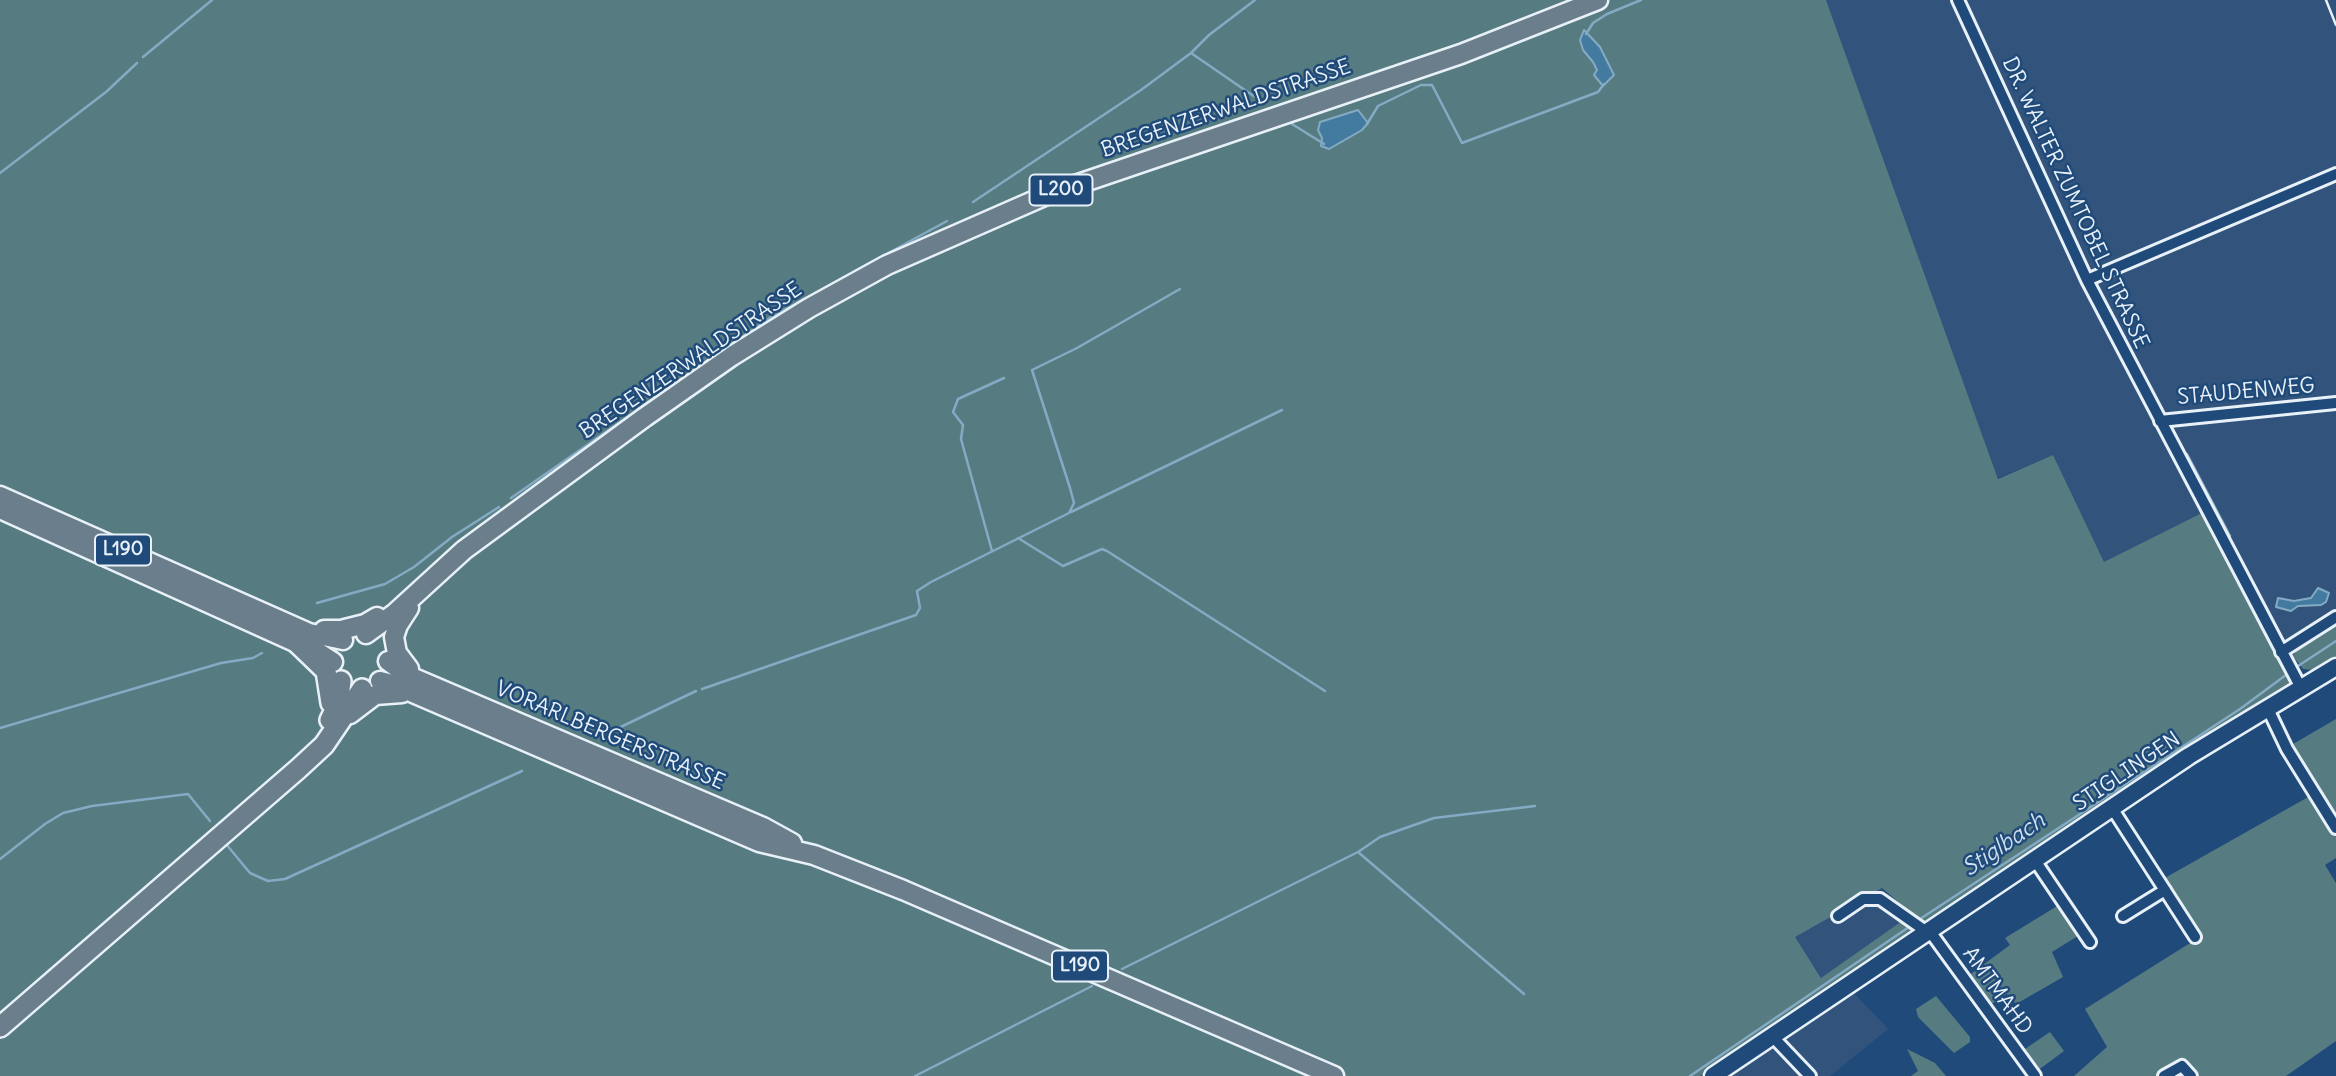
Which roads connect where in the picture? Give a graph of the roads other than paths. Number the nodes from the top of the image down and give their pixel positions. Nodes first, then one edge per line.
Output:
1 (1598, 0) edge
2 (1958, 0) edge
3 (2336, 174) edge
4 (2087, 280) junction
5 (2336, 403) edge
6 (2160, 421) junction
7 (0, 496) edge
8 (0, 509) edge
9 (418, 590) junction
10 (209, 604) junction
11 (252, 606) junction
12 (395, 613) junction
13 (2336, 617) edge
14 (366, 634) junction
15 (299, 635) junction
16 (343, 640) junction
17 (2281, 652) junction
18 (386, 654) junction
19 (333, 662) junction
20 (2336, 667) edge
21 (2294, 677) junction
22 (341, 681) junction
23 (413, 684) junction
24 (371, 685) junction
25 (2267, 707) junction
26 (344, 718) junction
27 (325, 729) junction
28 (2112, 808) junction
29 (2336, 828) edge
30 (2034, 859) junction
31 (2165, 890) junction
32 (1838, 916) dead end
33 (2123, 916) dead end
34 (1922, 930) junction
35 (2195, 937) dead end
36 (2090, 942) dead end
37 (0, 1014) edge
38 (0, 1027) edge
39 (1773, 1037) junction
40 (1334, 1076) edge
41 (1713, 1076) edge
42 (1810, 1076) edge
43 (2035, 1076) edge
44 (2164, 1076) edge
45 (2191, 1076) edge

1 - 9 main road, BREGENZERWALDSTRASSE / L200
2 - 4 street, DR. WALTER ZUMTOBEL STRASSE
3 - 4 street
4 - 6 street, DR. WALTER ZUMTOBEL STRASSE
5 - 6 street, STAUDENWEG
6 - 17 street, DR. WALTER ZUMTOBEL STRASSE
7 - 11 main road, L190
8 - 10 main road, L190
9 - 12 main road, BREGENZERWALDSTRASSE / L200
9 - 15 main road
9 - 23 main road
10 - 11 main road, L190
10 - 15 main road, L190
11 - 15 main road, L190
12 - 14 main road, BREGENZERWALDSTRASSE / L200
12 - 18 main road, BREGENZERWALDSTRASSE / L200
13 - 17 street
14 - 16 main road, L190
14 - 18 main road, VORARLBERGERSTRASSE / L190
15 - 16 main road, L190
15 - 19 main road, L190
15 - 27 highway
16 - 19 main road
17 - 21 street, DR. WALTER ZUMTOBEL STRASSE
18 - 23 main road, VORARLBERGERSTRASSE / L190
18 - 24 main road
19 - 22 main road
20 - 21 main road, STIGLINGEN
21 - 25 main road, STIGLINGEN
22 - 24 main road, VORARLBERGERSTRASSE / L190
22 - 27 highway
23 - 24 main road, VORARLBERGERSTRASSE / L190
23 - 26 main road
23 - 40 main road, VORARLBERGERSTRASSE / L190
24 - 26 highway
25 - 28 main road, STIGLINGEN
25 - 29 street
26 - 38 highway
27 - 37 highway
28 - 30 main road, STIGLINGEN
28 - 31 street
30 - 34 main road, STIGLINGEN
30 - 36 street
31 - 33 street
31 - 35 street
32 - 34 street, AMTMAHD
34 - 39 main road, STIGLINGEN
34 - 43 street, AMTMAHD
39 - 41 main road, STIGLINGEN
39 - 42 street
44 - 45 street

